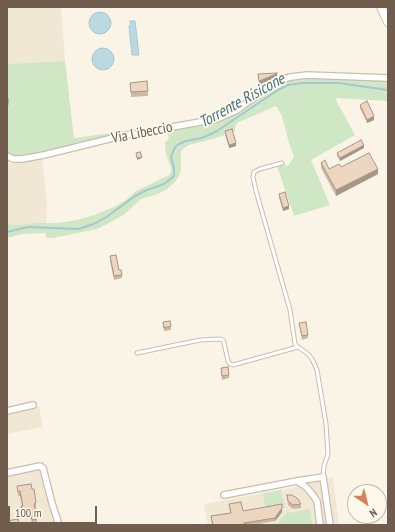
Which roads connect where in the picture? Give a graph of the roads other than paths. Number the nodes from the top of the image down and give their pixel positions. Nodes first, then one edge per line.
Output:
1 (381, 7) edge
2 (388, 22) edge
3 (388, 78) edge
4 (8, 158) edge
5 (282, 163) dead end
6 (298, 347) junction
7 (137, 353) dead end
8 (33, 405) dead end
9 (7, 411) edge
10 (7, 473) edge
11 (323, 477) junction
12 (297, 481) junction
13 (224, 495) dead end
14 (329, 517) junction
15 (319, 518) junction
16 (59, 525) edge
17 (320, 525) edge
18 (330, 525) edge

1 - 2 street
3 - 4 street, Via Libeccio
5 - 6 lane
6 - 7 lane
6 - 11 lane
8 - 9 street
10 - 16 street
11 - 12 street
11 - 14 street
12 - 13 street
12 - 15 street
14 - 15 street
14 - 18 street
15 - 17 street

